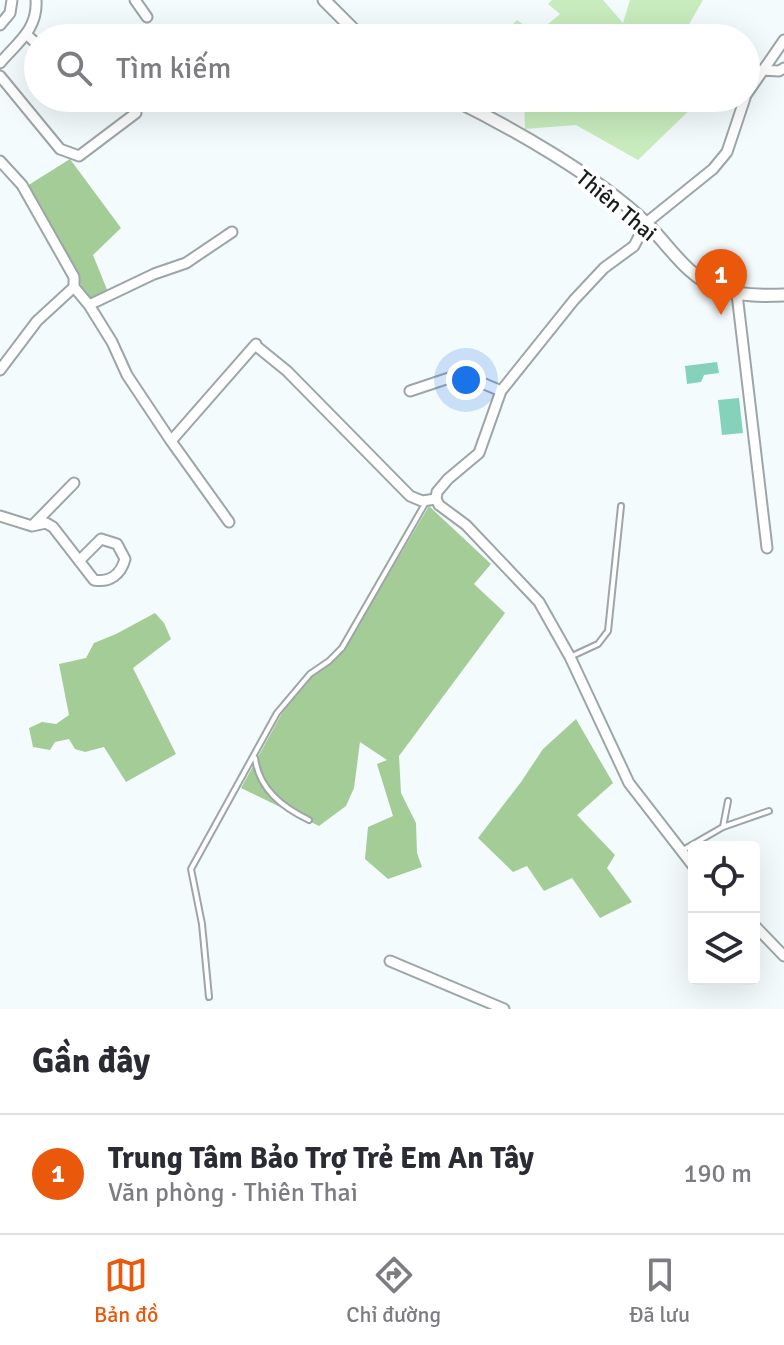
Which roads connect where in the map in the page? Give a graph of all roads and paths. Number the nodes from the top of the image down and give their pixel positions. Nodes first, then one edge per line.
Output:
1 (12, 0) edge
2 (36, 0) edge
3 (135, 0) edge
4 (324, 0) edge
5 (147, 17) dead end
6 (32, 24) edge
7 (348, 24) edge
8 (0, 25) edge
9 (24, 36) edge
10 (784, 40) edge
11 (0, 63) edge
12 (784, 68) edge
13 (762, 70) junction
14 (760, 73) edge
15 (0, 76) edge
16 (24, 105) edge
17 (30, 112) edge
18 (476, 112) edge
19 (740, 112) edge
20 (136, 113) dead end
21 (0, 161) edge
22 (646, 223) junction
23 (232, 232) dead end
24 (74, 287) junction
25 (737, 294) junction
26 (784, 295) edge
27 (89, 305) junction
28 (0, 370) edge
29 (410, 391) dead end
30 (501, 391) junction
31 (171, 441) junction
32 (74, 483) dead end
33 (432, 500) junction
34 (621, 506) dead end
35 (0, 516) edge
36 (229, 522) dead end
37 (32, 526) junction
38 (767, 548) dead end
39 (79, 561) junction
40 (570, 657) junction
41 (254, 756) junction
42 (728, 801) dead end
43 (769, 811) dead end
44 (309, 820) dead end
45 (723, 827) junction
46 (681, 852) junction
47 (688, 860) edge
48 (760, 931) edge
49 (784, 956) edge
50 (390, 961) dead end
51 (209, 997) dead end
52 (504, 1009) edge

1 - 8 street
2 - 6 street
3 - 5 street
4 - 7 street
9 - 11 street
10 - 13 street
12 - 13 street
13 - 14 street
15 - 16 street
17 - 20 street
18 - 22 street, Thiên Thai
19 - 22 street
21 - 24 street
22 - 25 street, Thiên Thai
22 - 30 street
23 - 27 street
24 - 27 street
24 - 28 street
25 - 26 street, Thiên Thai
25 - 38 street
27 - 31 street
29 - 30 street
30 - 33 street
31 - 33 street
31 - 36 street
32 - 37 street
33 - 40 street
33 - 41 lane
34 - 40 lane
35 - 37 street
37 - 39 street
39 - 39 street
40 - 46 street
41 - 44 lane
41 - 51 lane
42 - 45 lane
43 - 45 lane
45 - 46 lane
46 - 47 street
48 - 49 street
50 - 52 street

